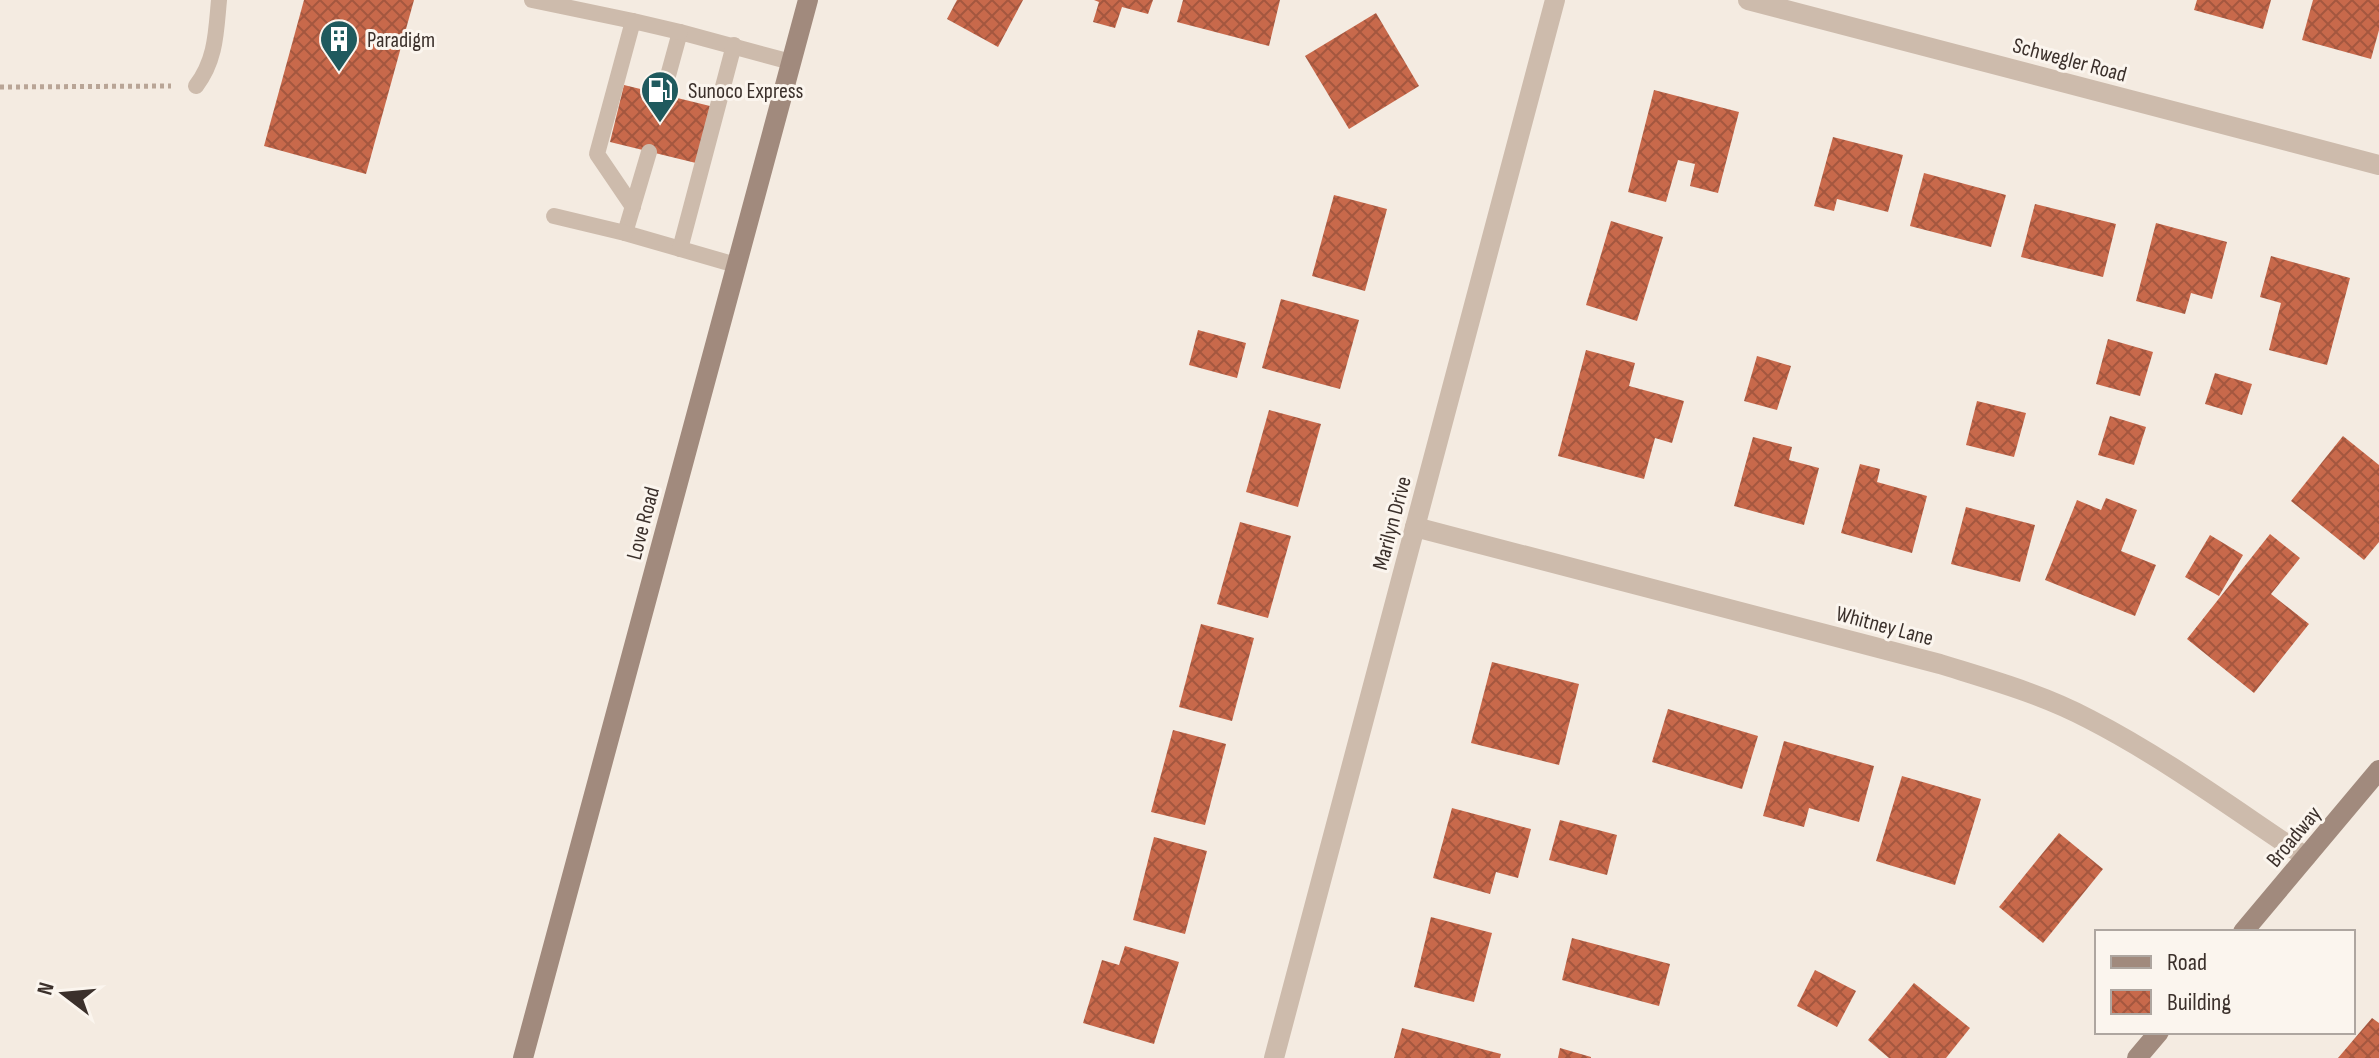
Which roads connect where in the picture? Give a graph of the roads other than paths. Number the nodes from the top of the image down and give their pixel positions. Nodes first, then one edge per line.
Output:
1 (219, 0) edge
2 (532, 0) edge
3 (808, 0) edge
4 (1555, 0) edge
5 (1748, 0) edge
6 (633, 21) junction
7 (680, 32) junction
8 (734, 45) junction
9 (791, 62) junction
10 (196, 86) road end
11 (663, 94) dead end
12 (649, 152) dead end
13 (2379, 165) edge
14 (633, 207) junction
15 (554, 216) dead end
16 (625, 233) junction
17 (680, 249) junction
18 (736, 265) junction
19 (1415, 527) junction
20 (2379, 770) edge
21 (2306, 857) junction
22 (2245, 930) edge
23 (2157, 1034) edge
24 (523, 1058) edge
25 (1274, 1058) edge
26 (2137, 1058) edge

1 - 10 lane
2 - 6 lane
3 - 9 street, Love Road
4 - 19 street, Marilyn Drive
5 - 13 street, Schwegler Road
6 - 7 lane
6 - 14 lane
7 - 8 lane
7 - 11 lane
8 - 9 lane
8 - 17 lane
9 - 18 street, Love Road
12 - 14 lane
14 - 16 lane
15 - 16 lane
16 - 17 lane
17 - 18 lane
18 - 24 street, Love Road
19 - 21 street, Whitney Lane
19 - 25 street, Marilyn Drive
20 - 21 street, Broadway
21 - 22 street, Broadway
23 - 26 street

